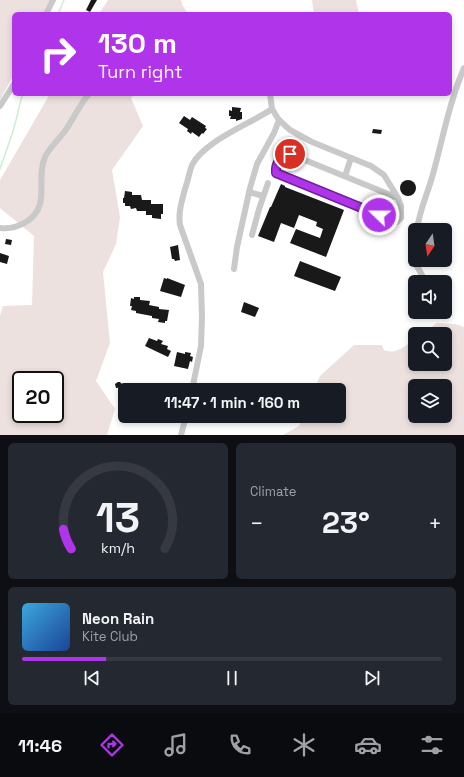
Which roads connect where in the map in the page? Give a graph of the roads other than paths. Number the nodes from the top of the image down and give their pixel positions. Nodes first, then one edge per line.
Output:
1 (53, 0) edge
2 (47, 12) edge
3 (464, 68) edge
4 (12, 87) edge
5 (87, 96) edge
6 (270, 96) edge
7 (0, 106) edge
8 (272, 110) junction
9 (279, 120) junction
10 (351, 158) junction
11 (345, 176) junction
12 (268, 183) dead end
13 (249, 192) junction
14 (263, 196) junction
15 (398, 198) junction
16 (418, 223) edge
17 (0, 228) edge
18 (252, 235) dead end
19 (417, 267) edge
20 (234, 269) dead end
21 (422, 275) dead end
22 (193, 383) edge
23 (185, 423) edge
24 (182, 435) edge

1 - 2 street
3 - 16 street
4 - 7 street
5 - 17 street
6 - 8 street
8 - 9 street
8 - 22 street
9 - 10 street
9 - 13 street
10 - 11 street
10 - 15 street
11 - 15 street
11 - 15 street
12 - 14 street
13 - 14 street
13 - 20 street
14 - 18 street
19 - 21 street
23 - 24 street

